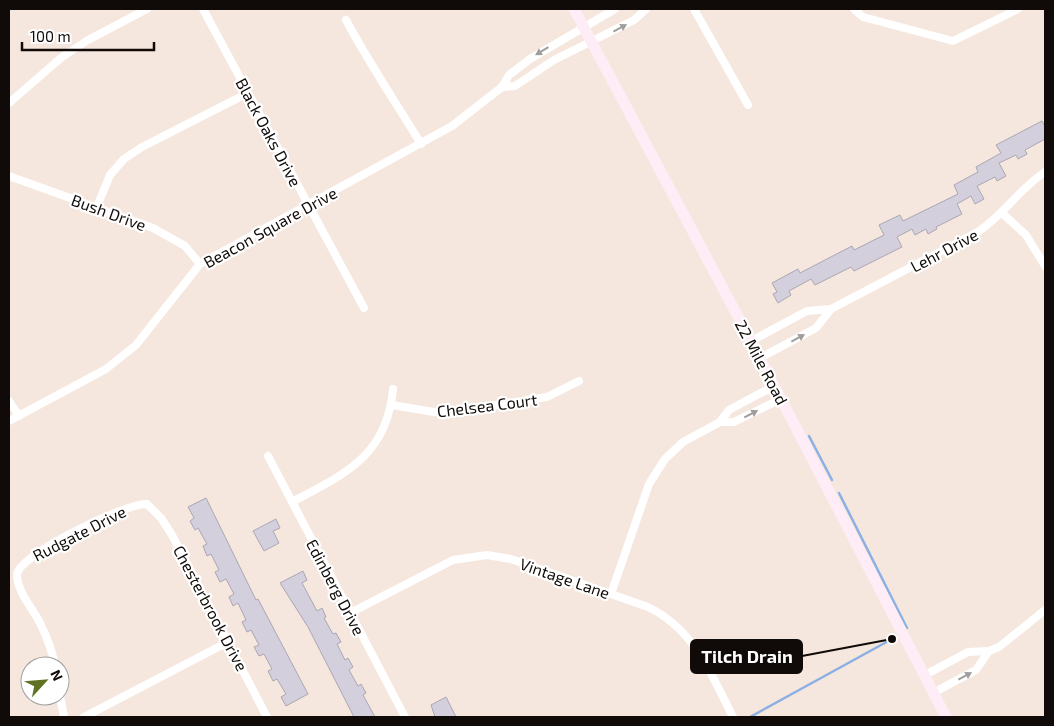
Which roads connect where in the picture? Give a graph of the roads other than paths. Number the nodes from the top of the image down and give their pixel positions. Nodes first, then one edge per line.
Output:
1 (147, 9) edge
2 (204, 9) edge
3 (574, 9) edge
4 (615, 9) edge
5 (646, 9) edge
6 (694, 9) edge
7 (1018, 9) edge
8 (856, 12) edge
9 (346, 20) dead end
10 (584, 26) junction
11 (592, 42) junction
12 (502, 87) junction
13 (248, 93) junction
14 (9, 104) edge
15 (748, 105) dead end
16 (421, 144) junction
17 (1045, 172) edge
18 (9, 176) edge
19 (308, 206) junction
20 (96, 209) junction
21 (1002, 213) junction
22 (200, 264) junction
23 (1045, 266) edge
24 (364, 308) dead end
25 (830, 309) junction
26 (750, 341) junction
27 (760, 358) junction
28 (580, 381) dead end
29 (774, 386) junction
30 (394, 389) dead end
31 (781, 399) junction
32 (9, 401) edge
33 (392, 405) junction
34 (19, 416) junction
35 (9, 421) edge
36 (720, 422) junction
37 (268, 456) dead end
38 (292, 502) junction
39 (147, 504) joint
40 (611, 594) junction
41 (1045, 610) edge
42 (350, 613) junction
43 (228, 642) junction
44 (989, 652) junction
45 (52, 656) edge
46 (925, 675) junction
47 (933, 693) junction
48 (84, 717) edge
49 (267, 717) edge
50 (405, 717) edge
51 (733, 717) edge
52 (946, 717) edge

1 - 14 street
2 - 13 street, Black Oaks Drive
3 - 10 street, 22 Mile Road
4 - 10 street, Beacon Square Drive
11 -> 5 street, Beacon Square Drive
6 - 15 street
7 - 8 street
9 - 16 street
10 - 11 street, 22 Mile Road
10 -> 12 street, Beacon Square Drive
11 - 12 street, Beacon Square Drive
11 - 26 street, 22 Mile Road
12 - 16 street, Beacon Square Drive
13 - 19 street, Black Oaks Drive
13 - 20 street
16 - 19 street, Beacon Square Drive
17 - 21 street, Lehr Drive
18 - 20 street, Bush Drive
19 - 22 street, Beacon Square Drive
19 - 24 street, Black Oaks Drive
20 - 22 street, Bush Drive
21 - 23 street
21 - 25 street, Lehr Drive
22 - 34 street, Beacon Square Drive
25 - 26 street, Lehr Drive
27 -> 25 street, Lehr Drive
26 - 27 street, 22 Mile Road
27 - 29 street, 22 Mile Road
28 - 33 street, Chelsea Court
29 - 31 street, 22 Mile Road
29 - 36 street
30 - 33 street
36 -> 31 street
31 - 46 street, 22 Mile Road
32 - 34 street
33 - 38 street
34 - 35 street, Beacon Square Drive
36 - 40 street
37 - 38 street, Edinberg Drive
38 - 42 street, Edinberg Drive
39 - 43 street, Chesterbrook Drive
39 - 45 street, Rudgate Drive
40 - 42 street, Vintage Lane
40 - 51 street, Vintage Lane
41 - 44 street
42 - 50 street, Edinberg Drive
43 - 48 street
43 - 49 street, Chesterbrook Drive
44 - 46 street
47 -> 44 street
46 - 47 street, 22 Mile Road
47 - 52 street, 22 Mile Road

